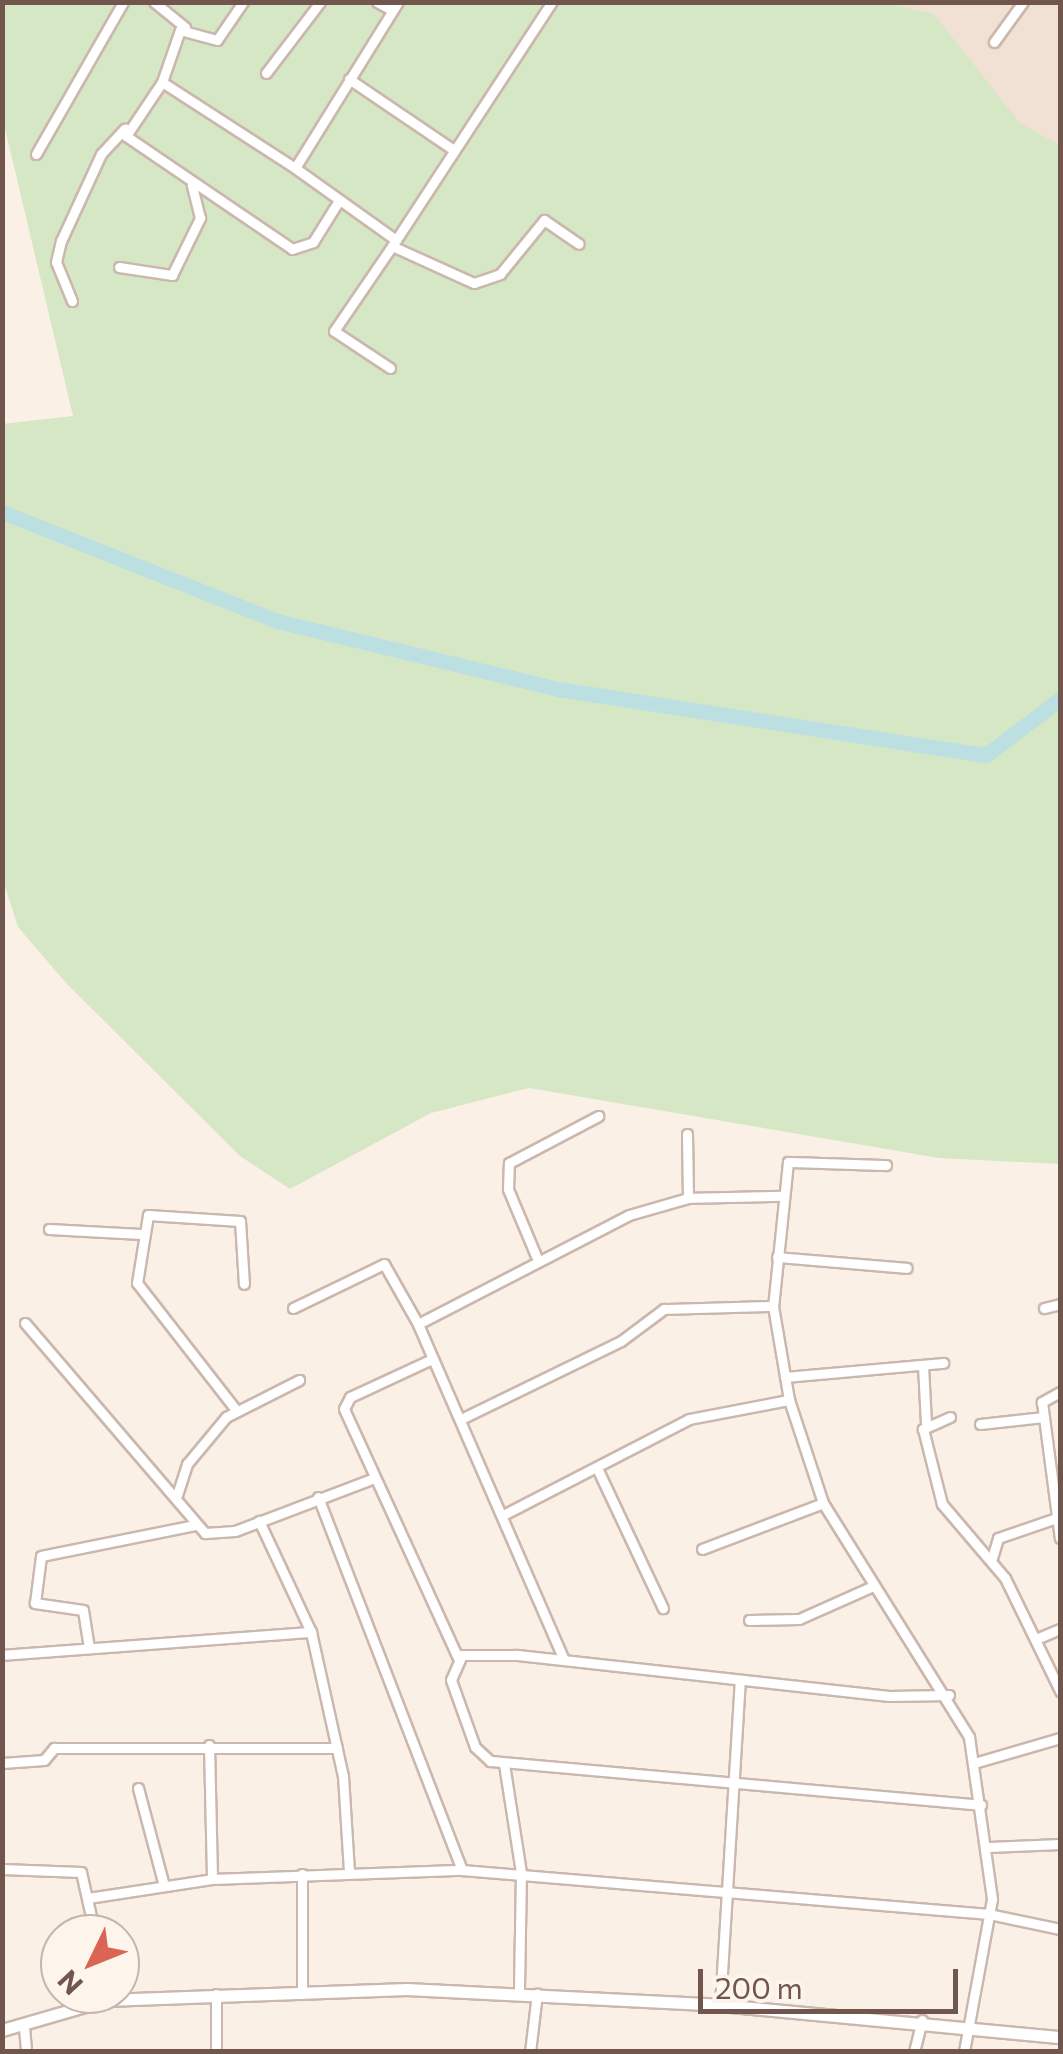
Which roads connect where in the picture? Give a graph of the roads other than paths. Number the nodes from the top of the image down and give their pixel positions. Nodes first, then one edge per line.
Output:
1 (123, 2) edge
2 (154, 2) edge
3 (243, 2) edge
4 (320, 2) edge
5 (378, 2) edge
6 (552, 2) edge
7 (1023, 2) edge
8 (395, 6) edge
9 (184, 26) junction
10 (994, 42) dead end
11 (266, 73) dead end
12 (349, 79) junction
13 (162, 82) junction
14 (127, 126) junction
15 (454, 150) junction
16 (36, 154) dead end
17 (296, 168) junction
18 (192, 185) junction
19 (338, 202) junction
20 (394, 243) junction
21 (579, 244) dead end
22 (118, 268) dead end
23 (72, 301) dead end
24 (390, 368) dead end
25 (598, 1116) dead end
26 (688, 1134) dead end
27 (886, 1165) dead end
28 (779, 1196) junction
29 (688, 1198) junction
30 (49, 1229) dead end
31 (141, 1234) junction
32 (536, 1256) junction
33 (777, 1256) junction
34 (908, 1268) dead end
35 (244, 1284) dead end
36 (1060, 1304) edge
37 (773, 1306) junction
38 (293, 1308) dead end
39 (1044, 1308) dead end
40 (25, 1322) dead end
41 (418, 1324) junction
42 (432, 1359) junction
43 (943, 1363) dead end
44 (924, 1366) junction
45 (785, 1376) junction
46 (299, 1380) dead end
47 (1060, 1392) edge
48 (789, 1400) junction
49 (236, 1410) junction
50 (950, 1416) dead end
51 (1044, 1417) junction
52 (461, 1419) junction
53 (926, 1423) junction
54 (980, 1424) dead end
55 (597, 1468) junction
56 (372, 1479) junction
57 (1059, 1494) edge
58 (177, 1495) junction
59 (318, 1497) junction
60 (824, 1503) junction
61 (503, 1514) junction
62 (1056, 1518) junction
63 (258, 1521) junction
64 (195, 1525) junction
65 (1060, 1538) edge
66 (702, 1550) dead end
67 (992, 1558) junction
68 (871, 1587) junction
69 (663, 1608) dead end
70 (749, 1620) dead end
71 (1060, 1629) edge
72 (311, 1632) junction
73 (1036, 1639) junction
74 (90, 1648) junction
75 (2, 1654) edge
76 (458, 1658) junction
77 (564, 1660) junction
78 (740, 1682) junction
79 (1060, 1691) edge
80 (949, 1695) junction
81 (1060, 1738) edge
82 (209, 1745) junction
83 (336, 1748) junction
84 (2, 1762) edge
85 (974, 1763) junction
86 (504, 1764) junction
87 (735, 1787) junction
88 (138, 1788) dead end
89 (982, 1806) junction
90 (1060, 1844) edge
91 (989, 1847) junction
92 (2, 1870) edge
93 (349, 1870) junction
94 (462, 1870) junction
95 (521, 1873) junction
96 (302, 1874) junction
97 (212, 1879) junction
98 (164, 1886) junction
99 (728, 1895) junction
100 (88, 1898) junction
101 (91, 1914) edge
102 (989, 1914) junction
103 (1060, 1930) edge
104 (519, 1992) junction
105 (216, 1993) junction
106 (302, 1994) junction
107 (537, 1994) junction
108 (140, 1996) edge
109 (720, 2005) junction
110 (60, 2014) edge
111 (922, 2020) junction
112 (970, 2025) junction
113 (24, 2027) junction
114 (2, 2030) edge
115 (1060, 2037) edge
116 (26, 2052) edge
117 (216, 2052) edge
118 (530, 2052) edge
119 (914, 2052) edge
120 (964, 2052) edge

1 - 16 street
2 - 9 street
3 - 9 street
4 - 11 street
5 - 8 street
6 - 15 street
7 - 10 street
8 - 12 street
9 - 13 street
12 - 15 street
12 - 17 street
13 - 14 street
13 - 17 street
14 - 18 street
14 - 23 street
15 - 20 street
17 - 19 street
18 - 19 street
18 - 22 street
19 - 20 street
20 - 21 street
20 - 24 street
25 - 32 street
26 - 29 street
27 - 28 street
28 - 29 street
28 - 33 street
29 - 32 street
30 - 31 street
31 - 35 street
31 - 49 street
32 - 41 street
33 - 34 street
33 - 37 street
36 - 39 street
37 - 45 street
37 - 52 street
38 - 41 street
40 - 58 street
41 - 42 street
42 - 52 street
42 - 56 street
43 - 44 street
44 - 45 street
44 - 53 street
45 - 48 street
46 - 49 street
47 - 51 street
48 - 55 street
48 - 60 street
49 - 58 street
50 - 53 street
51 - 54 street
51 - 57 street
52 - 61 street
53 - 67 street
55 - 61 street
55 - 69 street
56 - 59 street
56 - 76 street
57 - 62 street
58 - 64 street
59 - 63 street
59 - 94 street
60 - 66 street
60 - 68 street
61 - 77 street
62 - 65 street
62 - 67 street
63 - 64 street
63 - 72 street
64 - 74 street
67 - 73 street
68 - 70 street
68 - 80 street
71 - 73 street
72 - 74 street
72 - 83 street
73 - 79 street
74 - 75 street
76 - 77 street
76 - 86 street
77 - 78 street
78 - 80 street
78 - 87 street
80 - 85 street
81 - 85 street
82 - 83 street
82 - 84 street
82 - 97 street
83 - 93 street
85 - 89 street
86 - 87 street
86 - 95 street
87 - 89 street
87 - 99 street
88 - 98 street
89 - 91 street
90 - 91 street
91 - 102 street
92 - 100 street
93 - 94 street
93 - 96 street
94 - 95 street
95 - 99 street
95 - 104 street
96 - 97 street
96 - 106 street
97 - 98 street
98 - 100 street
99 - 102 street
99 - 109 street
100 - 101 street
102 - 103 street
102 - 112 street
104 - 106 street
104 - 107 street
105 - 106 street
105 - 108 street
105 - 117 street
107 - 109 street
107 - 118 street
109 - 111 street
110 - 113 street
111 - 112 street
111 - 119 street
112 - 115 street
112 - 120 street
113 - 114 street
113 - 116 street

